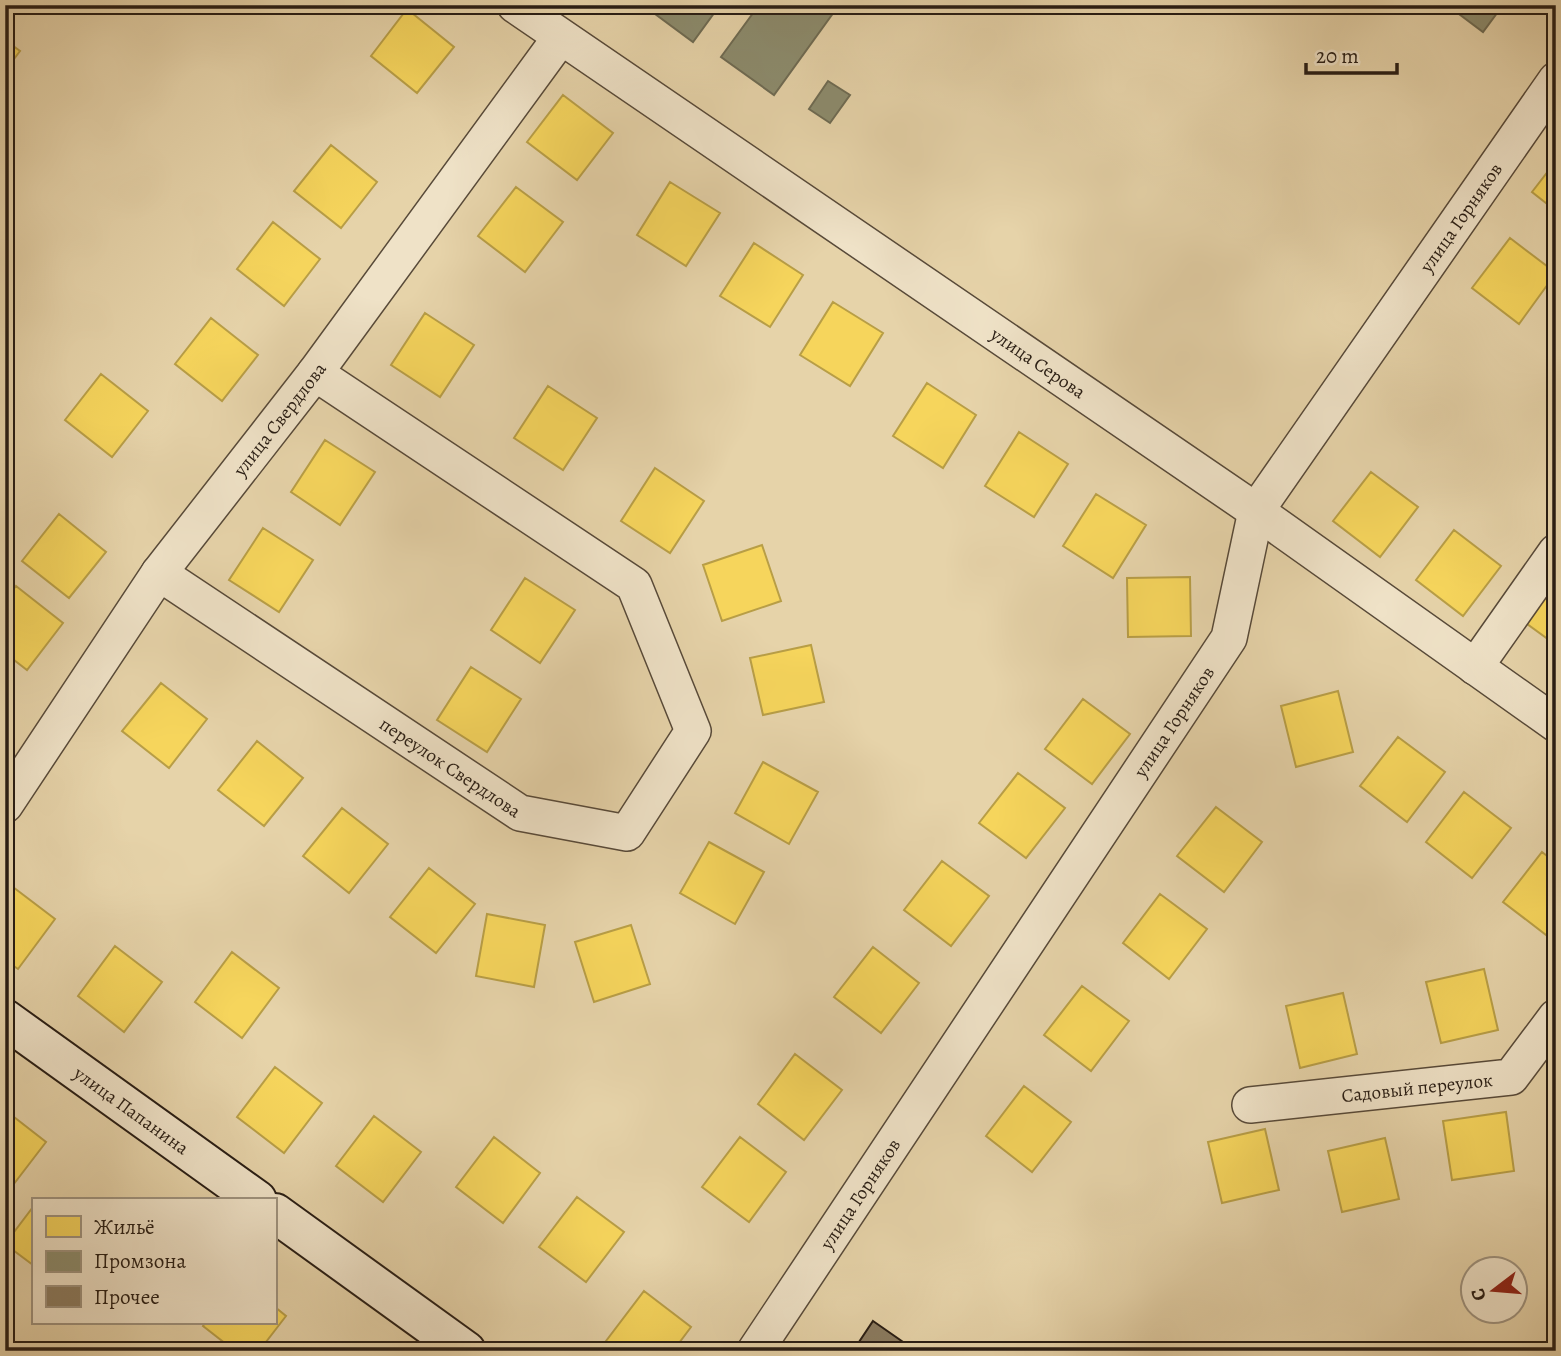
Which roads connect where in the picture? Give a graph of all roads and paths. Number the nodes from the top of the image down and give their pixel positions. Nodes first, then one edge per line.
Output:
1 (515, 5) edge
2 (560, 38) junction
3 (1556, 80) edge
4 (315, 373) junction
5 (1256, 510) junction
6 (1556, 552) edge
7 (159, 573) junction
8 (1475, 667) junction
9 (1556, 724) edge
10 (5, 804) edge
11 (1556, 1017) edge
12 (5, 1019) edge
13 (1250, 1105) dead end
14 (254, 1198) edge
15 (276, 1214) edge
16 (466, 1351) edge
17 (755, 1351) edge

1 - 2 street, улица Серова
2 - 4 street, улица Свердлова
2 - 5 street, улица Серова
3 - 5 street, улица Горняков
4 - 7 street, улица Свердлова
4 - 7 street, переулок Свердлова
5 - 8 street, улица Серова
5 - 17 street, улица Горняков
6 - 8 street
7 - 10 street, улица Свердлова
8 - 9 street, улица Серова
11 - 13 street, Садовый переулок
12 - 14 street, улица Папанина
15 - 16 street

